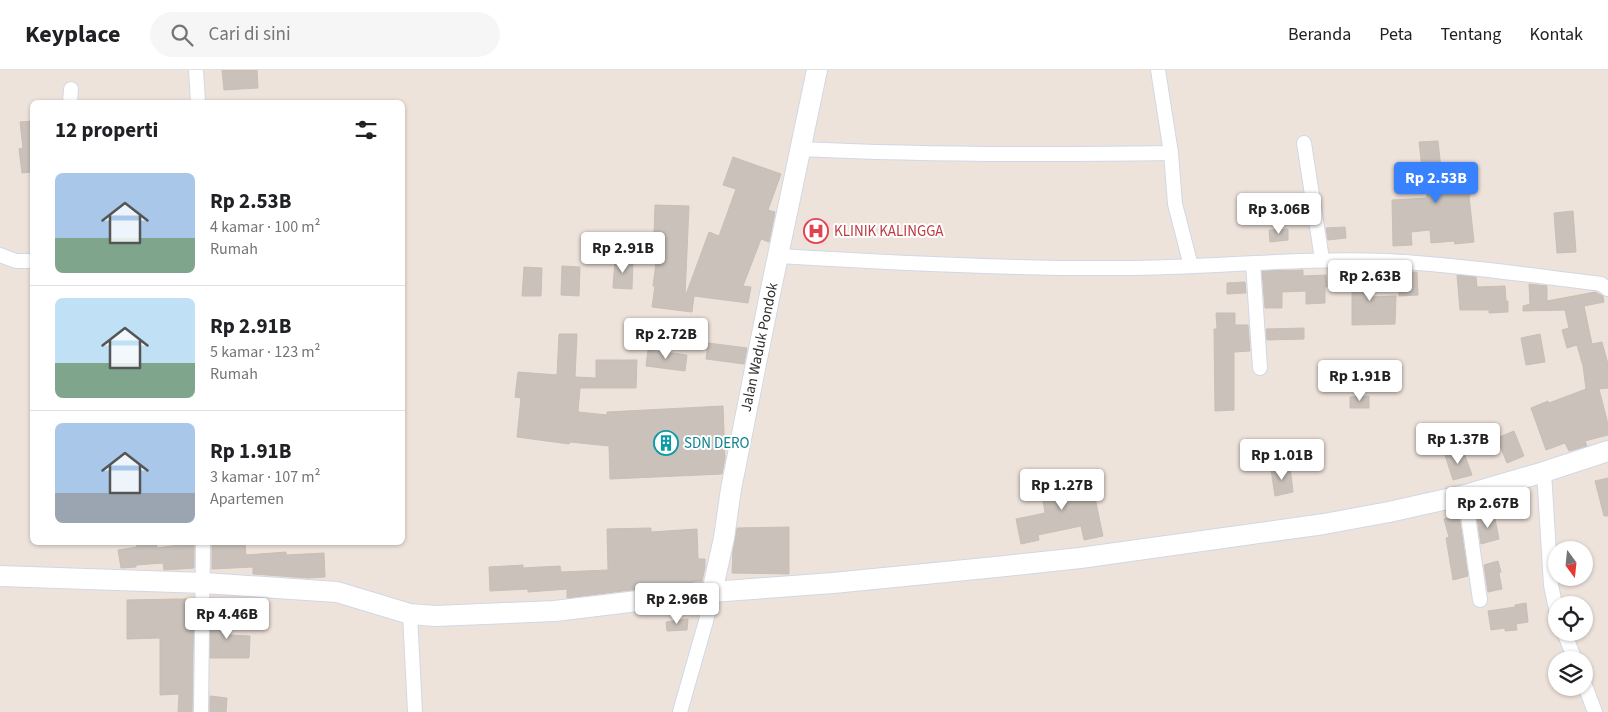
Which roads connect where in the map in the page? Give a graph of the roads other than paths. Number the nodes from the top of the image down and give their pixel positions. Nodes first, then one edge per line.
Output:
1 (196, 70) edge
2 (817, 70) edge
3 (1158, 70) edge
4 (198, 100) edge
5 (1304, 143) dead end
6 (800, 149) junction
7 (1171, 153) junction
8 (0, 255) edge
9 (779, 256) junction
10 (1322, 260) junction
11 (30, 261) edge
12 (1253, 264) junction
13 (1191, 266) junction
14 (1608, 289) edge
15 (1260, 368) dead end
16 (1608, 450) edge
17 (1544, 472) junction
18 (1464, 495) junction
19 (203, 545) edge
20 (0, 576) edge
21 (204, 583) junction
22 (712, 592) junction
23 (1553, 596) edge
24 (1480, 600) dead end
25 (410, 614) junction
26 (1589, 696) edge
27 (201, 712) edge
28 (415, 712) edge
29 (680, 712) edge
30 (1595, 712) edge

1 - 4 street
2 - 6 street, Jalan Waduk Pondok
3 - 7 street
5 - 10 street
6 - 7 street
6 - 9 street, Jalan Waduk Pondok
7 - 13 street
8 - 11 street
9 - 13 street
9 - 22 street, Jalan Waduk Pondok
10 - 12 street
10 - 14 street
12 - 13 street
12 - 15 street
16 - 17 street
17 - 18 street
17 - 23 street
18 - 22 street
18 - 24 street
19 - 21 street
20 - 21 street
21 - 25 street
21 - 27 street
22 - 25 street
22 - 29 street, Jalan Waduk Pondok
25 - 28 street
26 - 30 street

